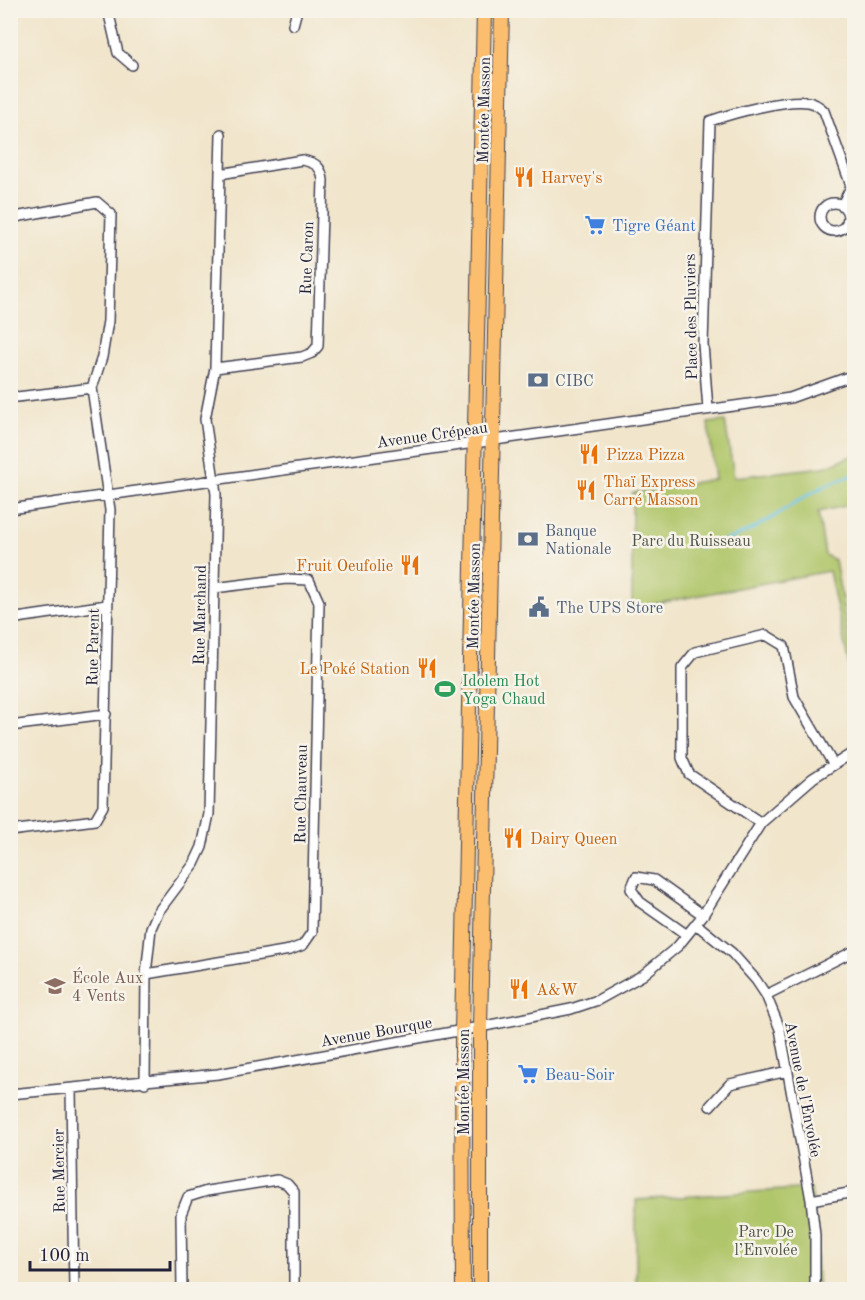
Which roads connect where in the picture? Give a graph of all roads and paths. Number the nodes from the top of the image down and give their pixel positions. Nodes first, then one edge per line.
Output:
1 (108, 10) edge
2 (297, 10) edge
3 (484, 10) edge
4 (502, 10) edge
5 (293, 25) dead end
6 (132, 65) dead end
7 (221, 134) dead end
8 (220, 174) junction
9 (842, 205) dead end
10 (10, 218) edge
11 (214, 368) junction
12 (855, 375) edge
13 (92, 387) junction
14 (10, 394) edge
15 (708, 409) junction
16 (492, 441) junction
17 (475, 443) junction
18 (213, 479) junction
19 (107, 495) junction
20 (10, 509) edge
21 (214, 588) junction
22 (107, 605) junction
23 (10, 619) edge
24 (106, 714) junction
25 (470, 720) junction
26 (486, 720) junction
27 (10, 726) edge
28 (855, 753) edge
29 (833, 764) junction
30 (761, 823) junction
31 (10, 831) edge
32 (704, 915) junction
33 (696, 924) junction
34 (687, 935) junction
35 (855, 951) edge
36 (146, 974) junction
37 (766, 995) junction
38 (480, 1028) junction
39 (462, 1031) junction
40 (788, 1071) junction
41 (145, 1083) junction
42 (72, 1089) junction
43 (10, 1094) edge
44 (710, 1106) dead end
45 (855, 1192) edge
46 (811, 1200) junction
47 (74, 1290) edge
48 (182, 1290) edge
49 (294, 1290) edge
50 (463, 1290) edge
51 (480, 1290) edge
52 (815, 1290) edge

1 - 6 street
2 - 5 street
3 - 17 main road, Montée Masson
4 - 16 main road, Montée Masson
7 - 8 street, Rue Marchand
8 - 11 street, Rue Marchand
8 - 11 street, Rue Caron
9 - 15 street, Place des Pluviers
10 - 13 street, Rue Parent
11 - 18 street, Rue Marchand
12 - 15 street, Avenue Crépeau
13 - 14 street
13 - 19 street, Rue Parent
15 - 16 street, Avenue Crépeau
16 - 17 street, Avenue Crépeau
16 - 26 main road, Montée Masson
17 - 18 street, Avenue Crépeau
17 - 25 main road, Montée Masson
18 - 19 street, Avenue Crépeau
18 - 21 street, Rue Marchand
19 - 20 street, Avenue Crépeau
19 - 22 street, Rue Parent
21 - 36 street, Rue Marchand
21 - 36 street, Rue Chauveau
22 - 23 street
22 - 24 street, Rue Parent
24 - 27 street
24 - 31 street, Rue Parent
25 - 26 main road
25 - 39 main road, Montée Masson
26 - 38 main road, Montée Masson
28 - 29 street, Avenue Bourque
29 - 30 street, Avenue Bourque
29 - 30 street
30 - 32 street, Avenue Bourque
32 - 33 street, Avenue Bourque
32 - 34 street
33 - 34 street, Avenue Bourque
33 - 37 street, Avenue de l'Envolée
34 - 38 street, Avenue Bourque
35 - 37 street
36 - 41 street, Rue Marchand
37 - 40 street, Avenue de l'Envolée
38 - 39 street, Avenue Bourque
38 - 51 main road, Montée Masson
39 - 41 street, Avenue Bourque
39 - 50 main road, Montée Masson
40 - 44 street
40 - 46 street, Avenue de l'Envolée
41 - 42 street, Avenue Bourque
42 - 43 street, Avenue Bourque
42 - 47 street, Rue Mercier
45 - 46 street
46 - 52 street, Avenue de l'Envolée
48 - 49 street

